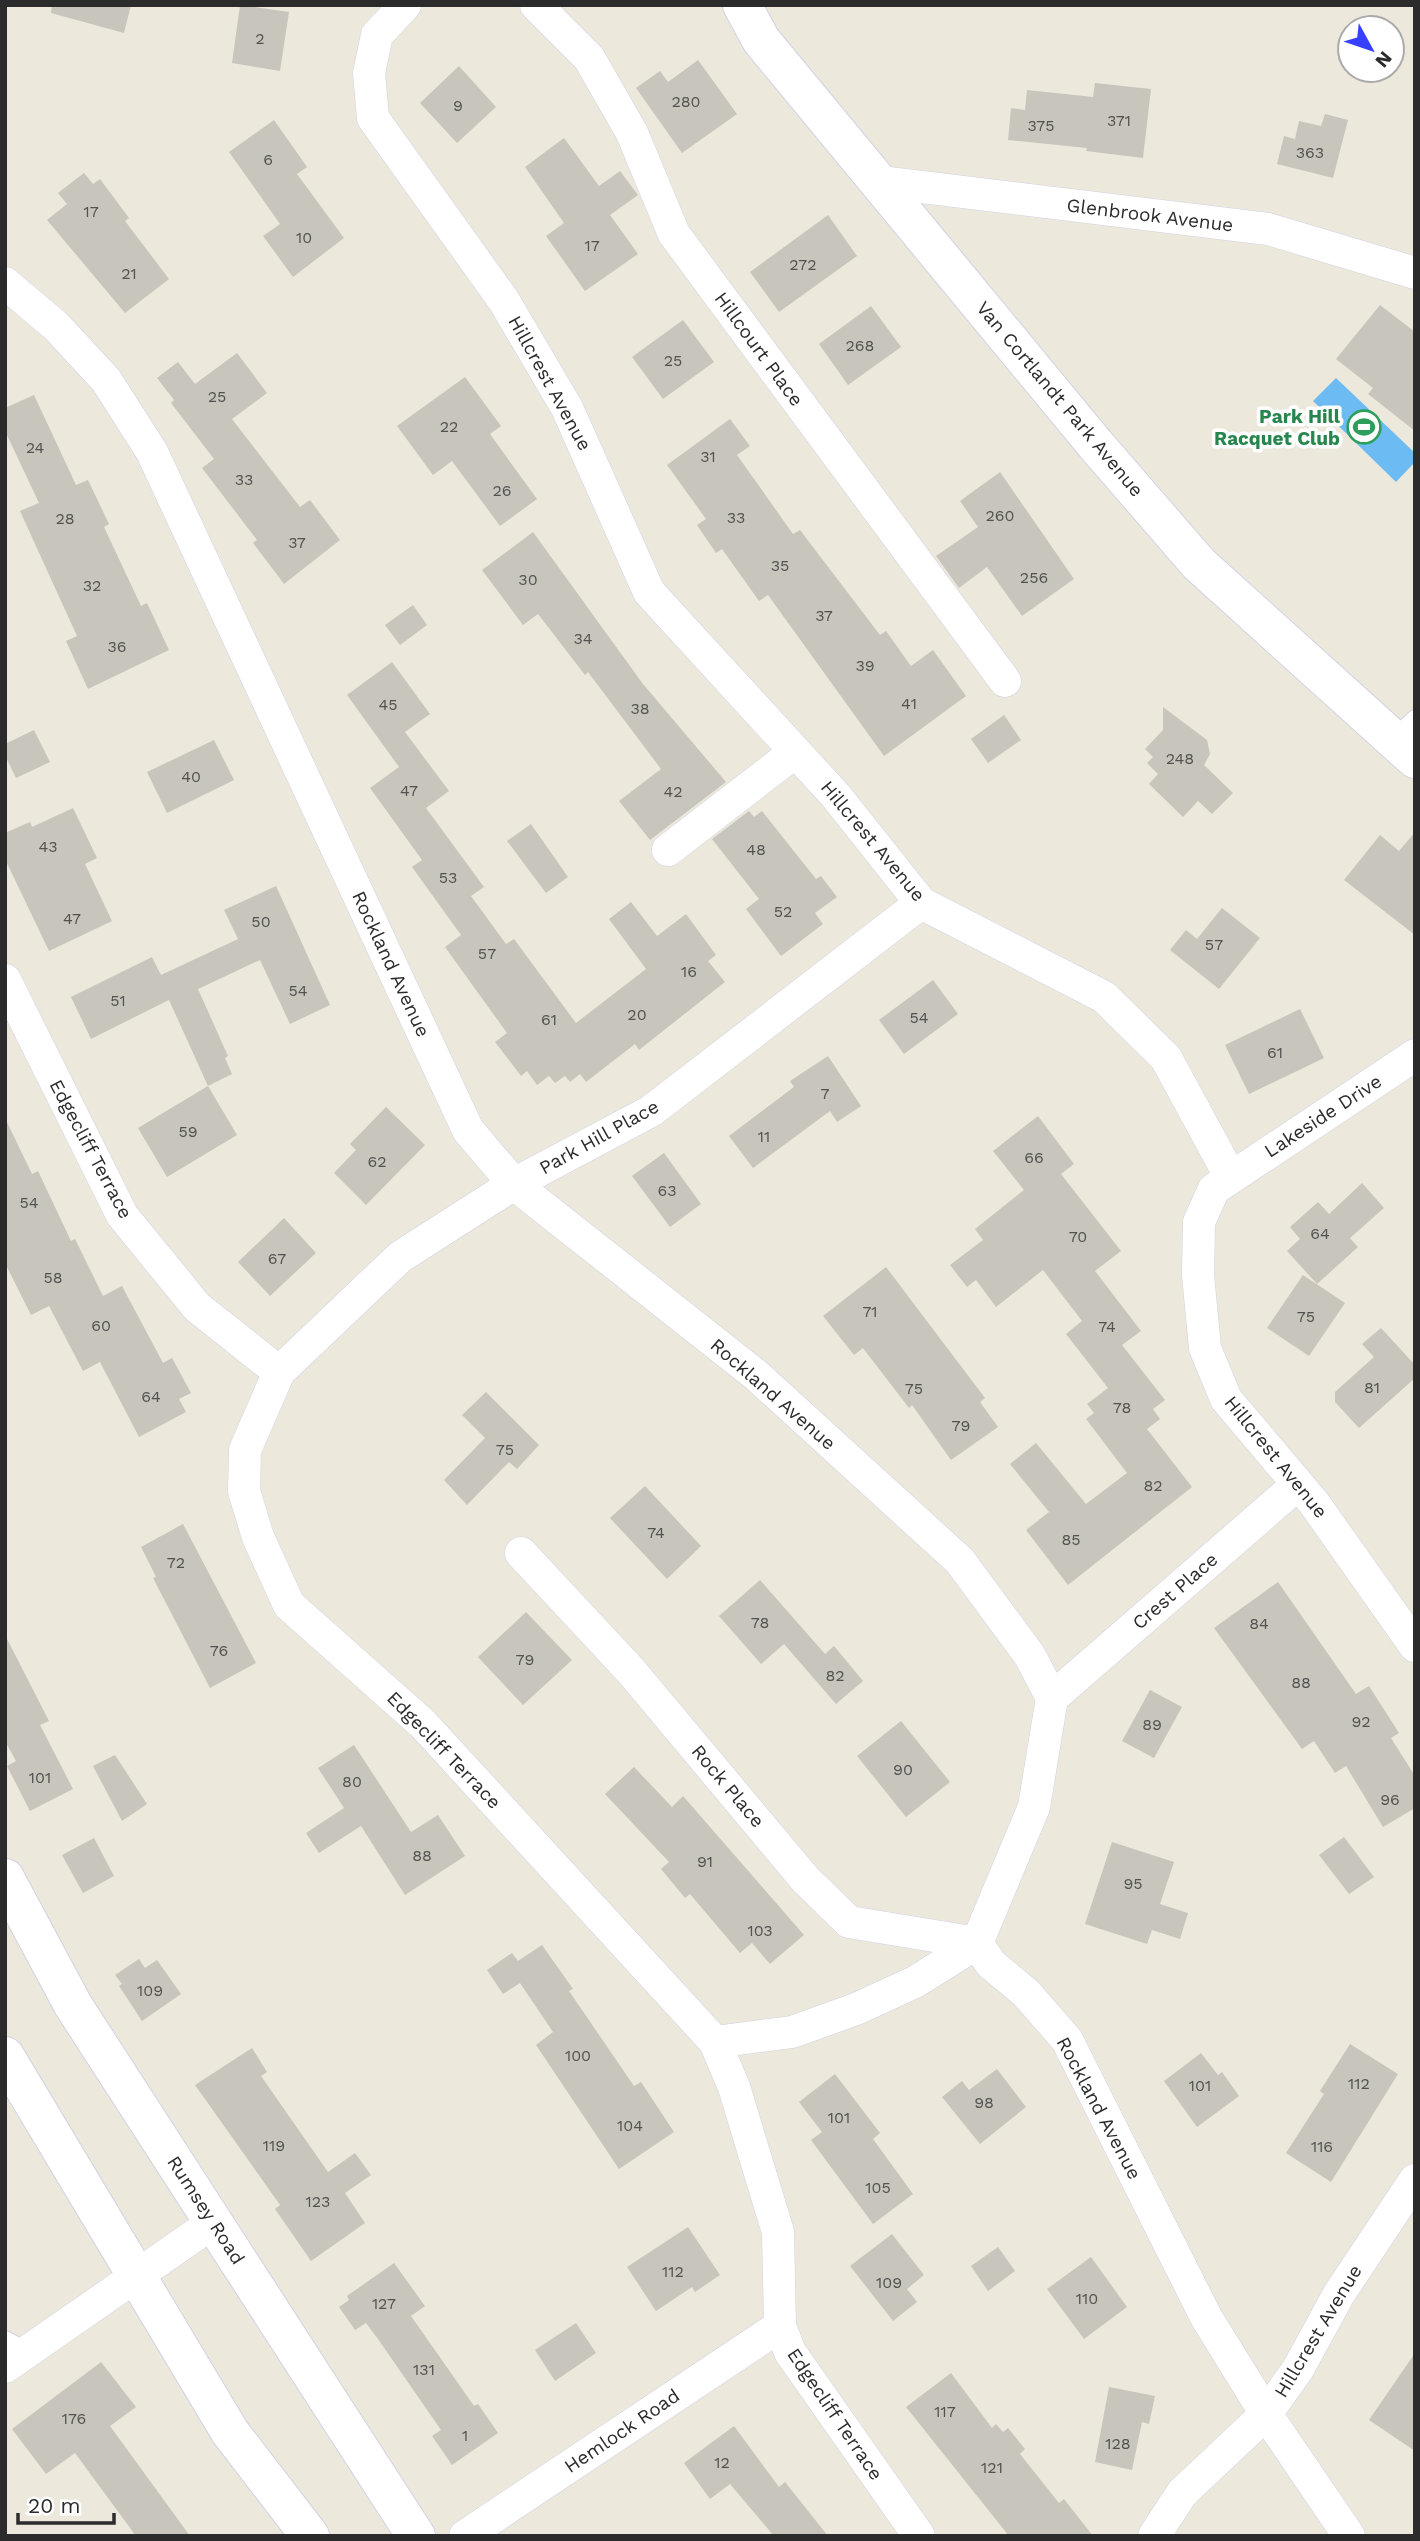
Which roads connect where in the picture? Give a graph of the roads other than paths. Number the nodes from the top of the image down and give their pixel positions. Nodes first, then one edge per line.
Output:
1 (405, 5) edge
2 (536, 5) edge
3 (742, 5) edge
4 (880, 182) junction
5 (1415, 273) edge
6 (5, 283) edge
7 (1005, 681) dead end
8 (1407, 738) edge
9 (795, 752) junction
10 (668, 850) dead end
11 (921, 903) junction
12 (8, 993) edge
13 (1415, 1055) edge
14 (1230, 1176) junction
15 (514, 1184) junction
16 (279, 1372) junction
17 (1297, 1485) junction
18 (521, 1553) dead end
19 (1415, 1646) edge
20 (1052, 1698) junction
21 (5, 1878) edge
22 (977, 1943) junction
23 (715, 2042) junction
24 (5, 2056) edge
25 (1415, 2179) edge
26 (214, 2222) junction
27 (136, 2277) junction
28 (780, 2326) junction
29 (13, 2352) edge
30 (1266, 2414) junction
31 (310, 2536) edge
32 (416, 2536) edge
33 (465, 2536) edge
34 (919, 2536) edge
35 (1154, 2536) edge
36 (1349, 2536) edge

1 - 9 street, Hillcrest Avenue
2 - 7 street, Hillcourt Place
3 - 4 street, Van Cortlandt Park Avenue
4 - 5 street, Glenbrook Avenue
4 - 8 street, Van Cortlandt Park Avenue
6 - 15 street, Rockland Avenue
9 - 10 street
9 - 11 street, Hillcrest Avenue
11 - 14 street, Hillcrest Avenue
11 - 15 street, Park Hill Place
12 - 16 street, Edgecliff Terrace
13 - 14 street, Lakeside Drive
14 - 17 street, Hillcrest Avenue
15 - 16 street, Park Hill Place
15 - 20 street, Rockland Avenue
16 - 23 street, Edgecliff Terrace
17 - 19 street, Hillcrest Avenue
17 - 20 street, Crest Place
18 - 22 street, Rock Place
20 - 22 street
21 - 26 street, Rumsey Road
22 - 23 street
22 - 30 street, Rockland Avenue
23 - 28 street, Edgecliff Terrace
24 - 27 street
25 - 30 street, Hillcrest Avenue
26 - 27 street
26 - 32 street, Rumsey Road
27 - 29 street
27 - 31 street
28 - 33 street, Hemlock Road
28 - 34 street, Edgecliff Terrace
30 - 35 street, Hillcrest Avenue
30 - 36 street, Rockland Avenue

